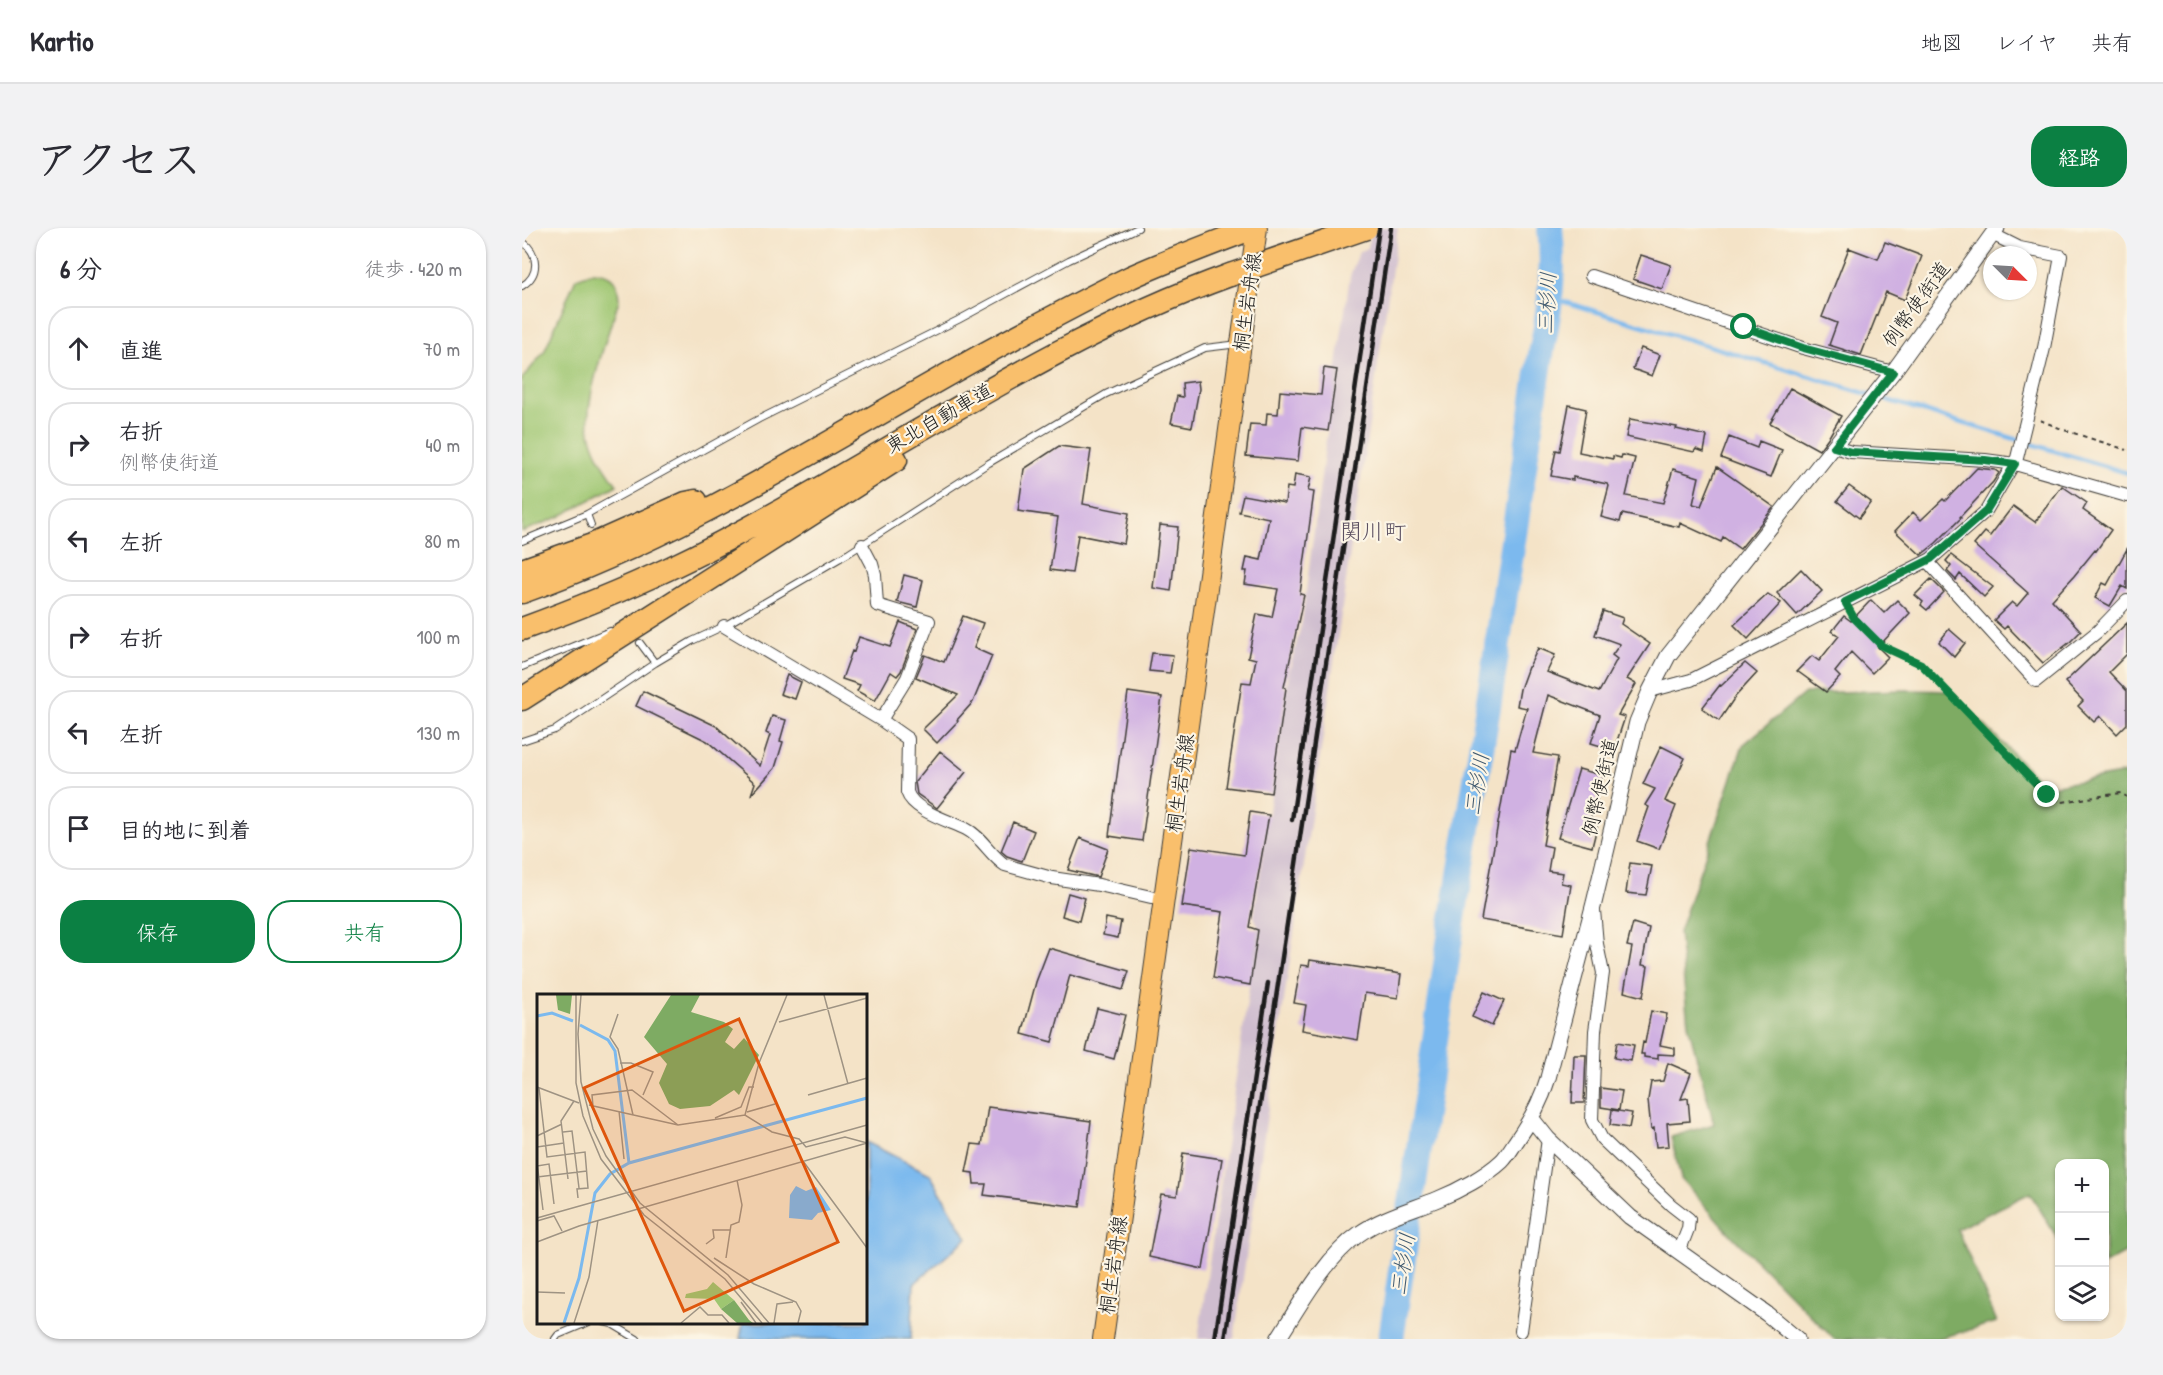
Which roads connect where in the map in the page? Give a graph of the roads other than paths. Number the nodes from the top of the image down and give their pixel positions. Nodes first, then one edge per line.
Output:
1 (1138, 228) edge
2 (1365, 228) edge
3 (1248, 230) edge
4 (1995, 231) edge
5 (522, 241) edge
6 (1591, 276) dead end
7 (522, 286) edge
8 (1241, 344) junction
9 (1890, 376) junction
10 (1004, 381) junction
11 (1834, 447) junction
12 (2016, 461) junction
13 (738, 494) junction
14 (2127, 496) edge
15 (587, 514) junction
16 (591, 525) dead end
17 (522, 541) edge
18 (862, 545) junction
19 (1927, 561) junction
20 (522, 570) edge
21 (522, 592) edge
22 (2127, 601) edge
23 (724, 626) junction
24 (522, 629) edge
25 (633, 638) junction
26 (655, 663) junction
27 (522, 667) edge
28 (1650, 691) junction
29 (522, 699) edge
30 (881, 720) junction
31 (522, 741) edge
32 (1164, 900) junction
33 (1594, 903) junction
34 (1532, 1119) junction
35 (1548, 1139) junction
36 (1678, 1252) junction
37 (586, 1324) edge
38 (612, 1324) edge
39 (1521, 1331) dead end
40 (555, 1339) edge
41 (637, 1339) edge
42 (1103, 1339) edge
43 (1278, 1339) edge
44 (1797, 1339) edge

1 - 15 lane
2 - 10 highway, 東北自動車道, bridge
3 - 8 main road, 桐生岩舟線
3 - 13 highway, 東北自動車道
4 - 9 street, 例幣使街道
4 - 12 street
5 - 7 lane
6 - 9 street
8 - 18 lane
8 - 32 main road, 桐生岩舟線
9 - 11 street, 例幣使街道
10 - 24 highway, 東北自動車道
10 - 25 highway
11 - 12 street
11 - 28 street, 例幣使街道
12 - 14 street
12 - 19 street
13 - 20 highway
13 - 21 highway, 東北自動車道
15 - 16 lane
15 - 17 lane
18 - 23 lane
18 - 30 street
19 - 22 street
19 - 28 street
23 - 26 lane
23 - 30 street
25 - 26 lane
25 - 27 lane
25 - 29 highway
26 - 31 lane
28 - 33 street, 例幣使街道
30 - 32 street
32 - 42 main road, 桐生岩舟線
33 - 34 street, 例幣使街道
33 - 36 street
34 - 35 street
34 - 43 street, 例幣使街道
35 - 36 street
35 - 39 street
36 - 44 street
37 - 40 lane
38 - 41 lane

